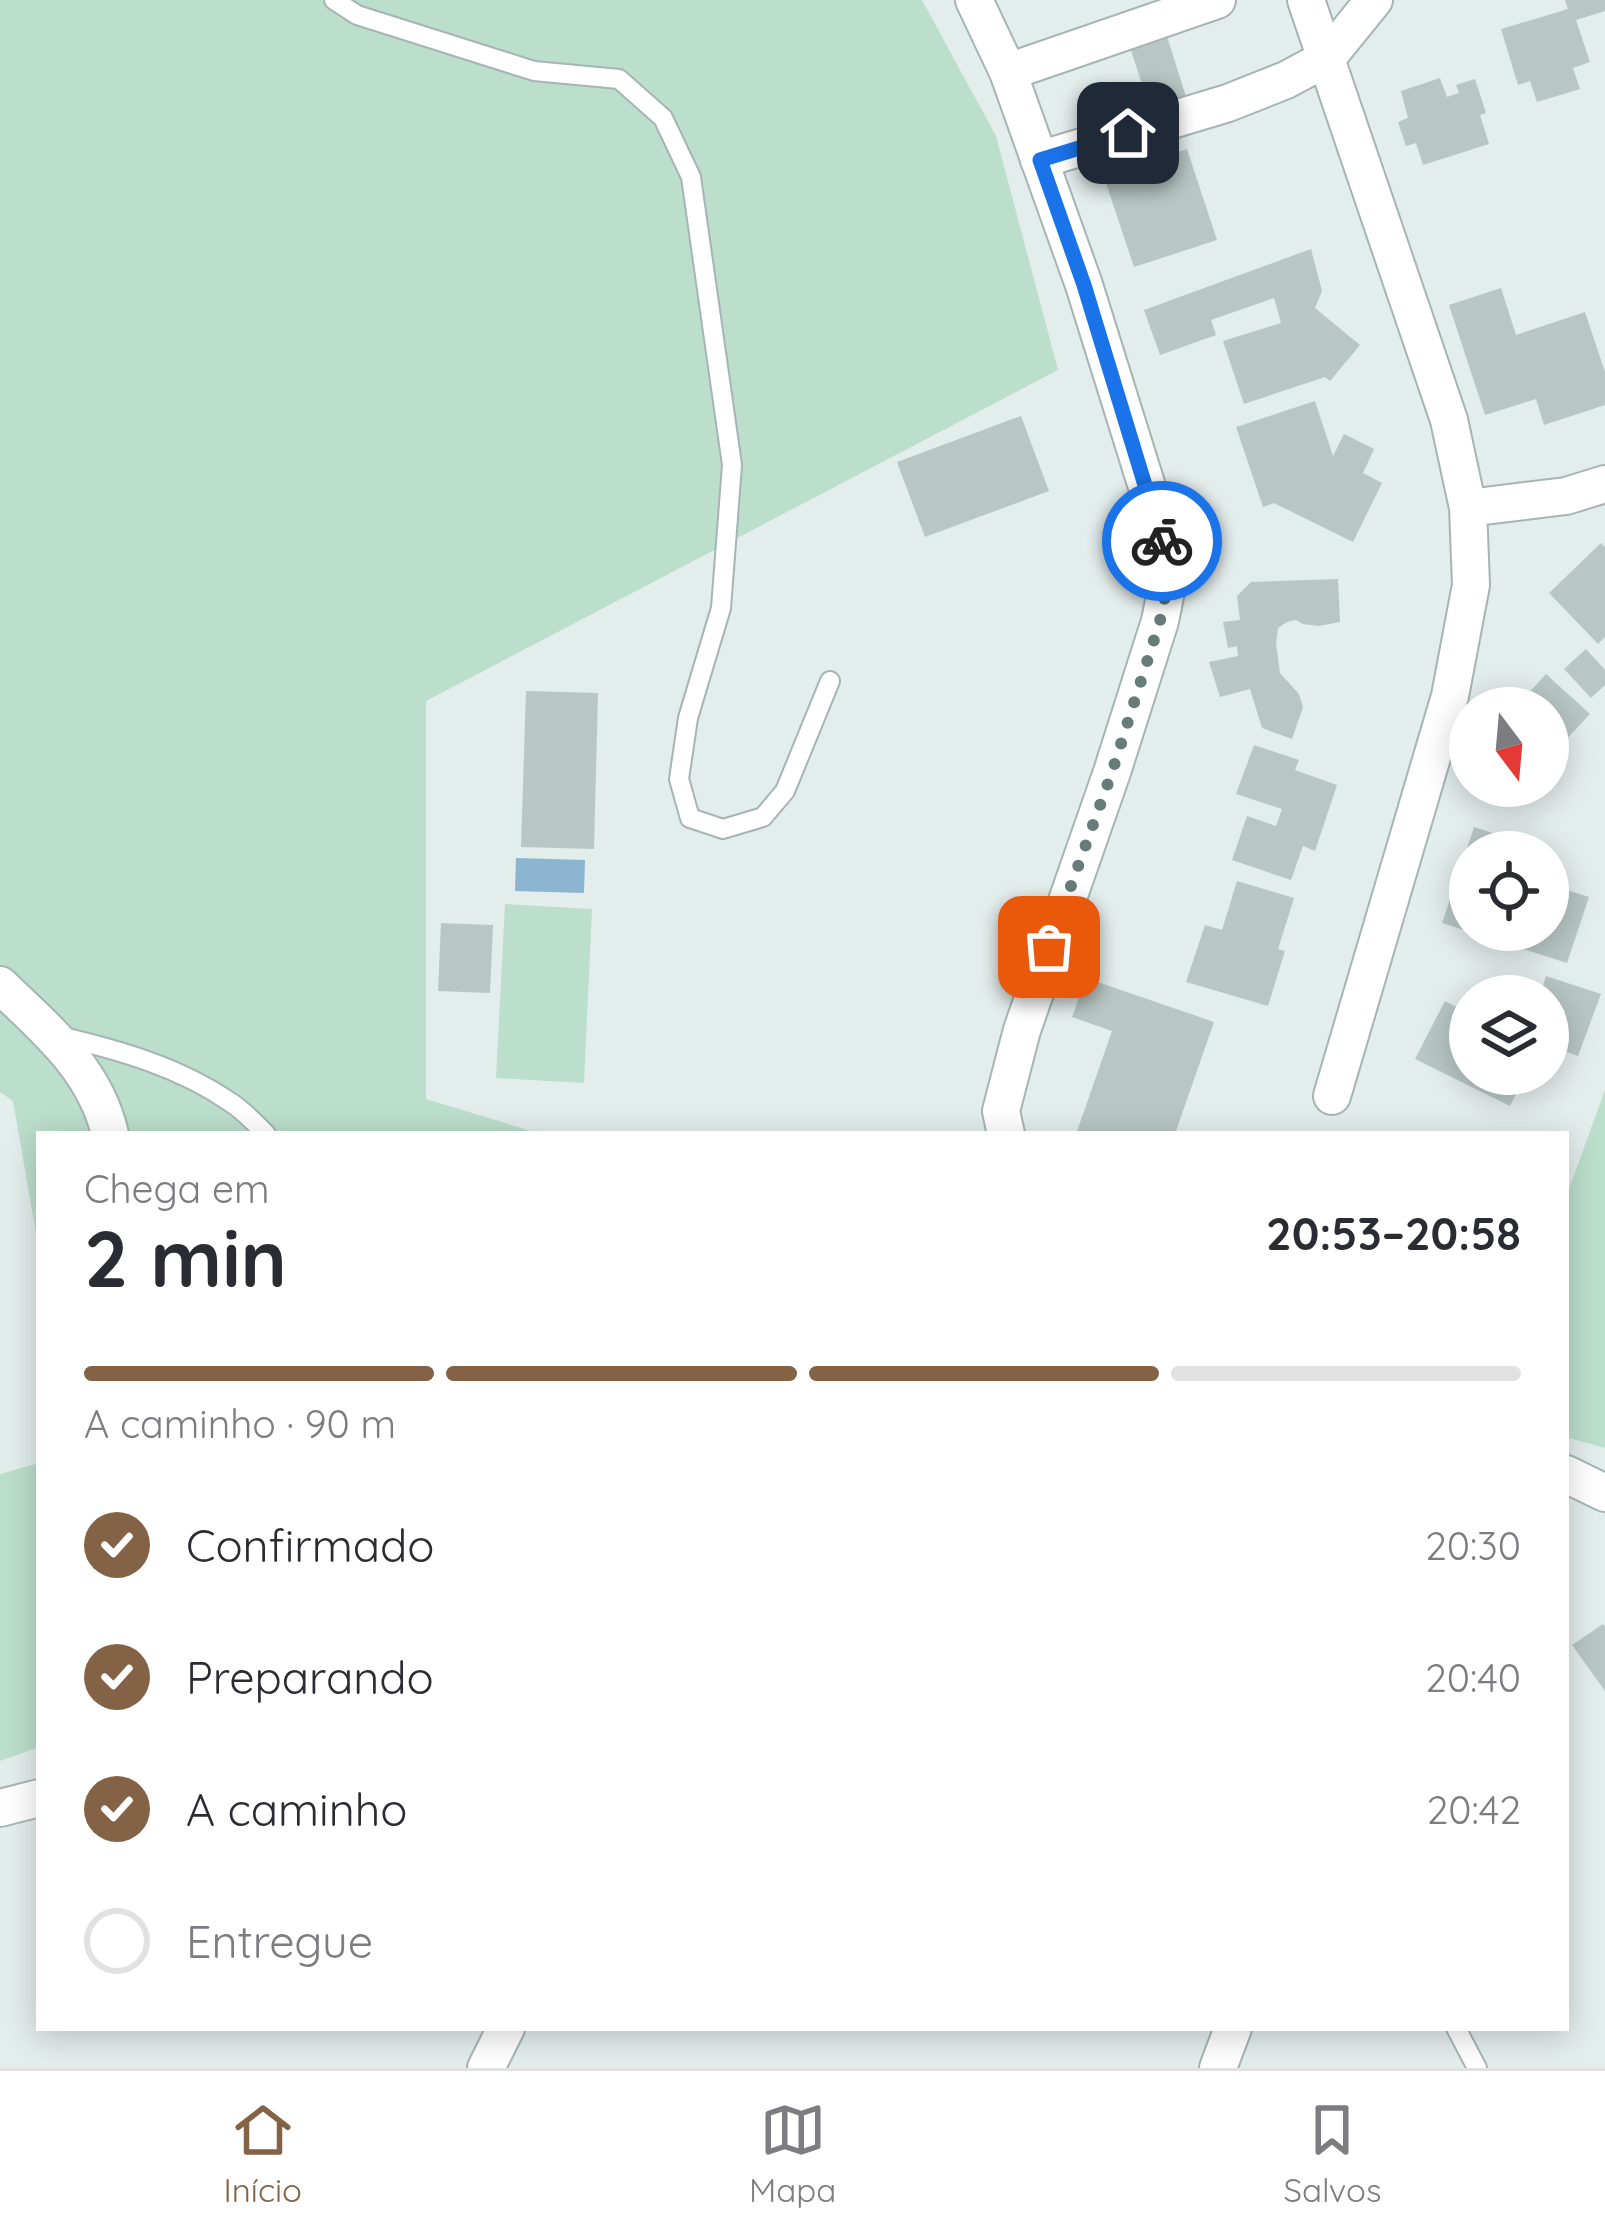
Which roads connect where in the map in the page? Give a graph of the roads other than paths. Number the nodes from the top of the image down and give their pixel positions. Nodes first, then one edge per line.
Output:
1 (334, 0) edge
2 (974, 0) edge
3 (1217, 0) edge
4 (1306, 0) edge
5 (1374, 0) edge
6 (1327, 58) junction
7 (1008, 72) junction
8 (1040, 160) junction
9 (1605, 484) edge
10 (1468, 508) junction
11 (830, 681) dead end
12 (0, 985) edge
13 (55, 1035) junction
14 (1332, 1096) dead end
15 (109, 1131) edge
16 (263, 1131) edge
17 (1005, 1131) edge
18 (1569, 1475) edge
19 (1605, 1493) edge
20 (36, 1799) edge
21 (0, 1808) edge
22 (504, 2031) edge
23 (1232, 2031) edge
24 (1458, 2031) edge
25 (486, 2068) edge
26 (1218, 2068) edge
27 (1477, 2068) edge

1 - 11 lane
2 - 7 street
3 - 7 street
4 - 6 street
5 - 6 street
6 - 8 street
6 - 10 street
7 - 8 street
8 - 17 street
9 - 10 street
10 - 14 street
12 - 13 street
13 - 15 street
13 - 16 lane
18 - 19 street
20 - 21 street
22 - 25 street
23 - 26 street
24 - 27 lane

